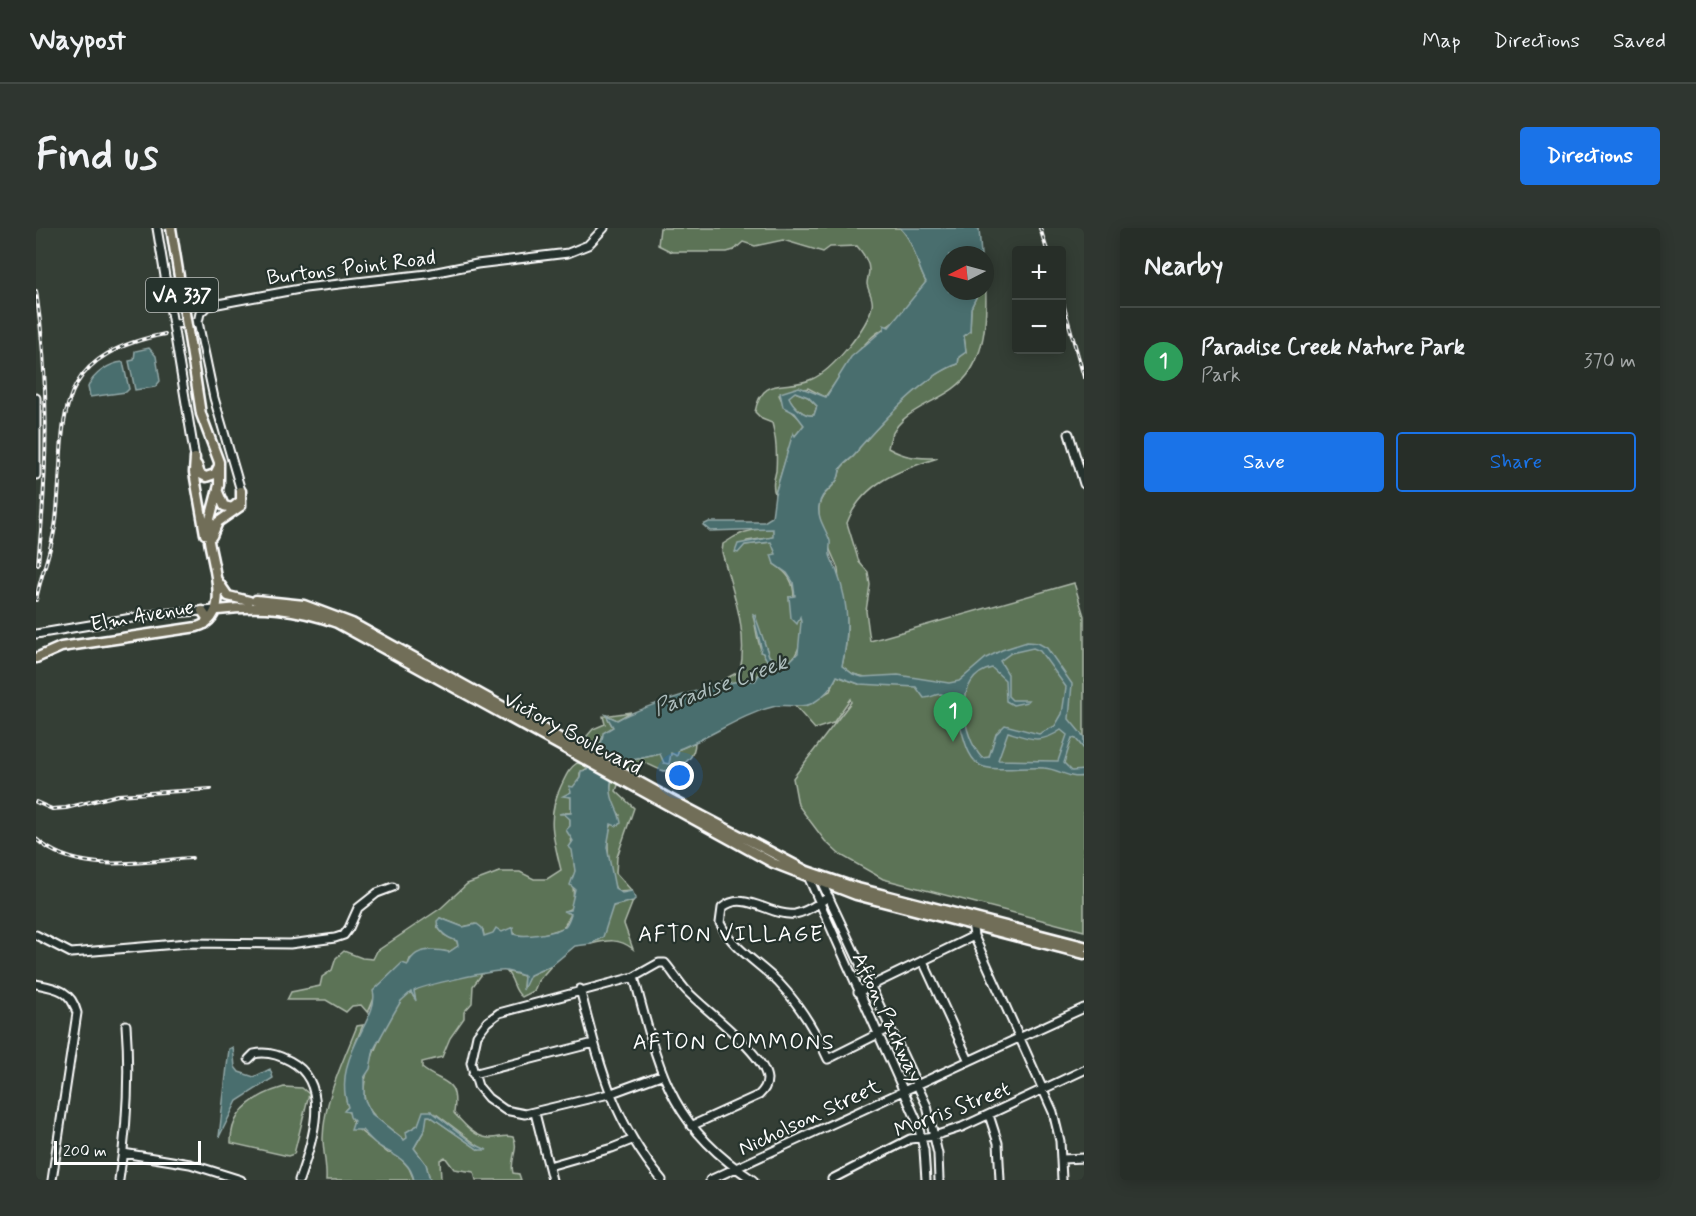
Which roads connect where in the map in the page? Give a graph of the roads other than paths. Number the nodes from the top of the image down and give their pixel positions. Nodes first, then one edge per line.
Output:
1 (157, 228) edge
2 (171, 228) edge
3 (604, 228) edge
4 (198, 322) junction
5 (174, 324) junction
6 (36, 398) edge
7 (36, 407) edge
8 (1069, 434) dead end
9 (195, 458) junction
10 (219, 464) junction
11 (36, 475) edge
12 (1084, 484) edge
13 (219, 485) junction
14 (241, 491) junction
15 (211, 512) junction
16 (228, 514) junction
17 (209, 539) junction
18 (214, 572) junction
19 (249, 601) junction
20 (218, 607) junction
21 (198, 611) junction
22 (313, 611) junction
23 (205, 624) junction
24 (36, 634) edge
25 (36, 658) edge
26 (810, 875) junction
27 (823, 884) junction
28 (393, 887) dead end
29 (829, 897) junction
30 (819, 904) junction
31 (972, 921) junction
32 (36, 934) edge
33 (974, 936) junction
34 (1084, 946) edge
35 (1084, 954) edge
36 (923, 961) junction
37 (634, 977) junction
38 (36, 984) edge
39 (870, 986) junction
40 (580, 989) junction
41 (858, 992) junction
42 (1084, 1008) edge
43 (126, 1025) dead end
44 (890, 1028) junction
45 (878, 1034) junction
46 (1021, 1037) junction
47 (594, 1043) junction
48 (249, 1059) dead end
49 (969, 1061) junction
50 (1084, 1070) edge
51 (473, 1074) junction
52 (661, 1074) junction
53 (917, 1085) junction
54 (1044, 1090) junction
55 (904, 1091) junction
56 (609, 1094) junction
57 (535, 1113) junction
58 (989, 1115) junction
59 (691, 1126) junction
60 (934, 1136) junction
61 (922, 1137) junction
62 (632, 1140) junction
63 (123, 1153) junction
64 (1084, 1158) edge
65 (1062, 1159) junction
66 (549, 1166) junction
67 (736, 1169) junction
68 (832, 1179) edge
69 (52, 1180) edge
70 (119, 1180) edge
71 (241, 1180) edge
72 (299, 1180) edge
73 (552, 1180) edge
74 (662, 1180) edge
75 (710, 1180) edge
76 (753, 1180) edge
77 (926, 1180) edge
78 (939, 1180) edge
79 (1000, 1180) edge
80 (1062, 1180) edge

1 - 5 street
2 - 10 main road, VA 337, bridge
3 - 4 street, Burtons Point Road
4 - 5 street
4 - 14 street
5 - 9 street
6 - 7 street
7 - 11 street
8 - 12 street
9 - 10 main road
9 - 17 main road
10 - 13 main road, VA 337
13 - 14 main road
13 - 15 main road, VA 337
14 - 16 main road
15 - 16 main road
15 - 17 main road, VA 337
16 - 17 main road
17 - 18 main road, Elm Avenue
18 - 19 main road
18 - 20 main road, Elm Avenue
19 - 20 main road, Victory Boulevard
19 - 22 main road, Victory Boulevard
20 - 21 street
20 - 22 main road, Victory Boulevard
20 - 23 main road, Elm Avenue
21 - 23 main road
21 - 24 street
22 - 26 main road, Victory Boulevard
23 - 25 main road, Elm Avenue
26 - 27 main road, Victory Boulevard
26 - 30 street, Afton Parkway
26 - 31 main road, Victory Boulevard
27 - 29 street, Afton Parkway
27 - 31 main road, Victory Boulevard
28 - 32 street
29 - 30 street
29 - 39 street, Afton Parkway
30 - 41 street, Afton Parkway
30 - 45 street
31 - 33 street
31 - 34 main road, Victory Boulevard
31 - 35 main road, Victory Boulevard
33 - 36 street
33 - 46 street
36 - 39 street
36 - 49 street
37 - 40 street
37 - 52 street
37 - 59 street
38 - 69 street
39 - 41 street
39 - 44 street, Afton Parkway
40 - 47 street
40 - 51 street
41 - 45 street, Afton Parkway
42 - 46 street, Nicholson Street
43 - 63 street
44 - 45 street
44 - 53 street, Afton Parkway
45 - 55 street, Afton Parkway
46 - 49 street, Nicholson Street
46 - 54 street
47 - 51 street
47 - 56 street
48 - 72 street
49 - 53 street, Nicholson Street
50 - 54 street, Morris Street
51 - 57 street
52 - 56 street
52 - 59 street
53 - 55 street, Nicholson Street
53 - 60 street, Afton Parkway
54 - 58 street, Morris Street
54 - 65 street
55 - 61 street, Afton Parkway
55 - 67 street, Nicholson Street
56 - 57 street
56 - 62 street
57 - 66 street
58 - 60 street, Morris Street
58 - 79 street
59 - 67 street
60 - 61 street, Morris Street
60 - 78 street, Afton Parkway
61 - 68 street, Morris Street
61 - 77 street, Afton Parkway
62 - 66 street
62 - 74 street
63 - 70 street
63 - 71 street
64 - 65 street
65 - 80 street
66 - 73 street
67 - 75 street, Nicholson Street
67 - 76 street

